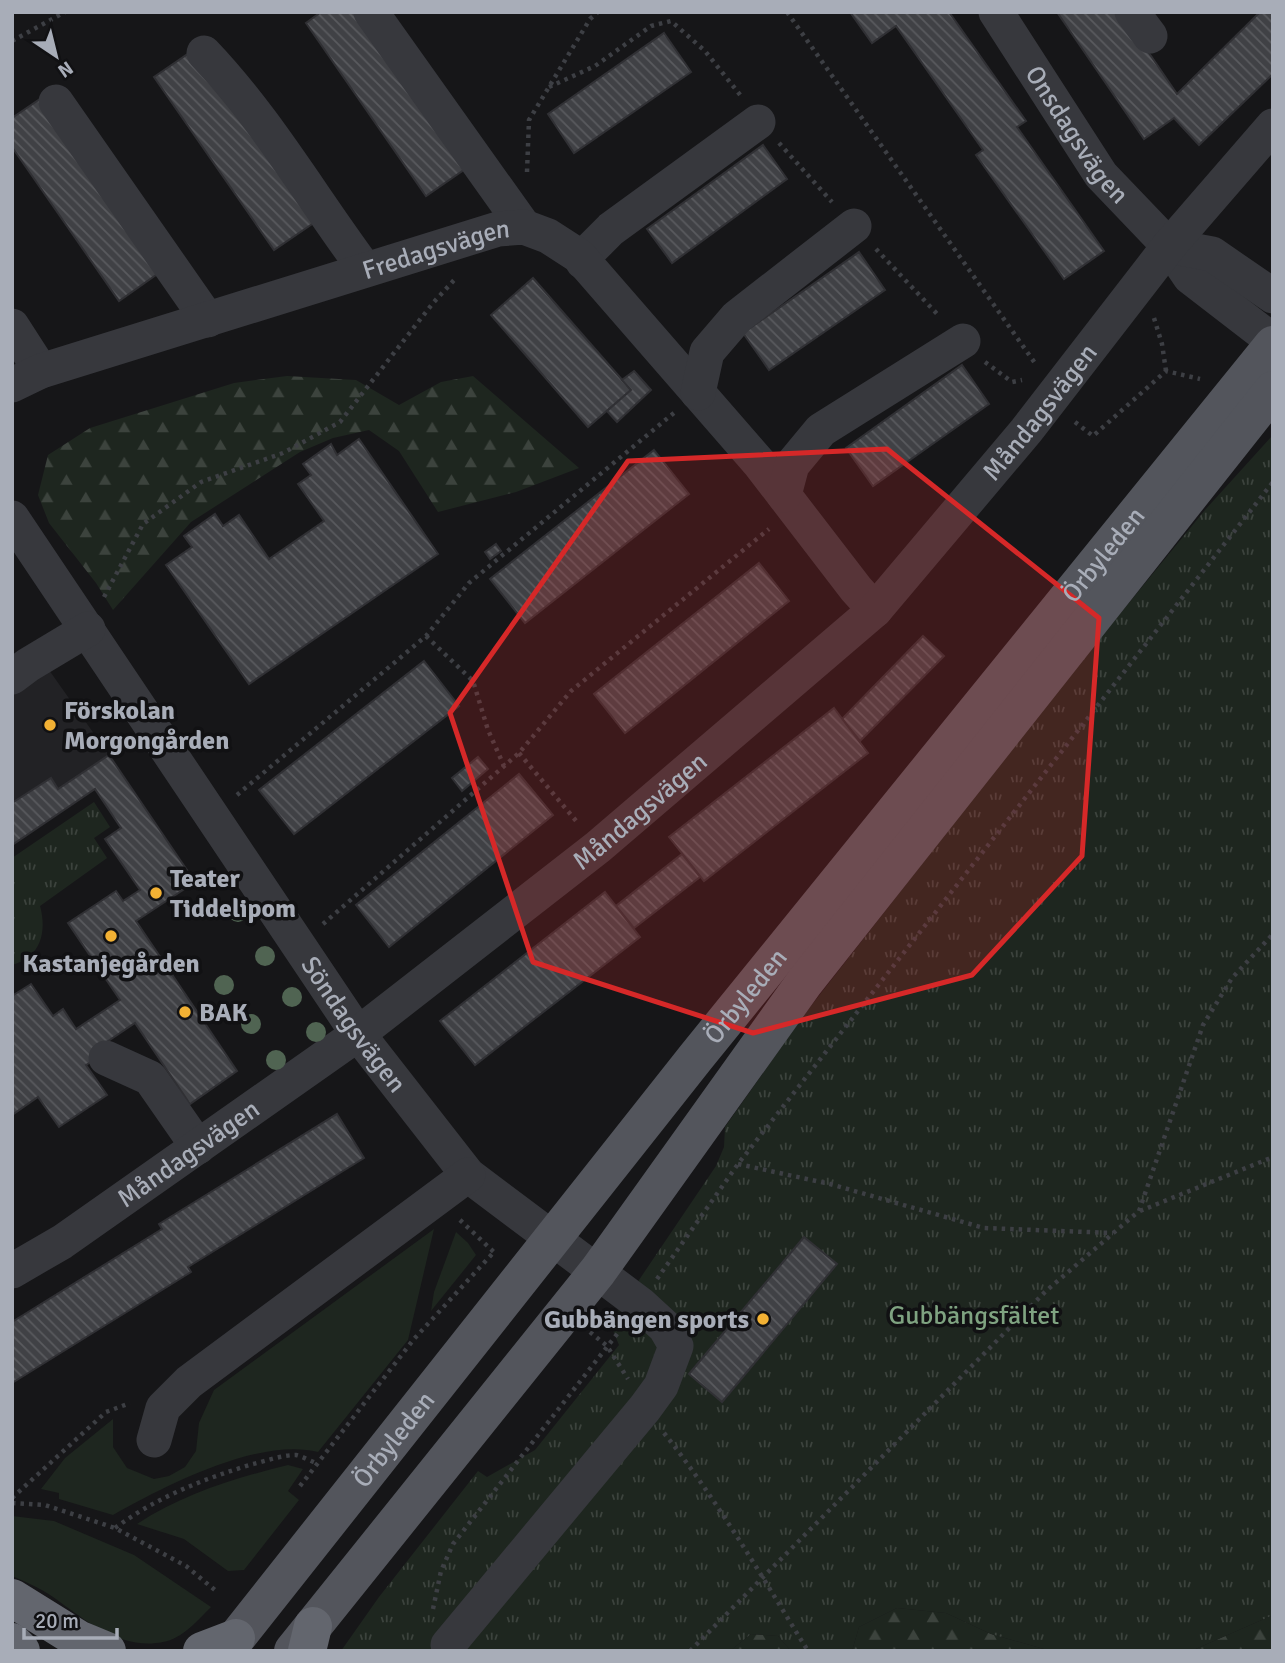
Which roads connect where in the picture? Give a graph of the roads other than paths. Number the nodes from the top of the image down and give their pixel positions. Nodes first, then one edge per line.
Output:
1 (371, 12) edge
2 (1003, 15) edge
3 (204, 53) dead end
4 (56, 102) dead end
5 (758, 122) road end
6 (1273, 126) edge
7 (854, 226) road end
8 (524, 227) junction
9 (1170, 246) junction
10 (583, 262) junction
11 (365, 269) junction
12 (1273, 296) edge
13 (208, 320) junction
14 (12, 326) edge
15 (963, 341) road end
16 (1273, 343) edge
17 (27, 378) edge
18 (1273, 390) edge
19 (698, 393) junction
20 (784, 495) junction
21 (12, 518) edge
22 (875, 610) junction
23 (88, 629) junction
24 (12, 677) edge
25 (358, 1034) junction
26 (106, 1058) dead end
27 (198, 1147) junction
28 (468, 1175) junction
29 (552, 1238) junction
30 (12, 1271) edge
31 (598, 1271) junction
32 (159, 1424) road end
33 (12, 1598) edge
34 (440, 1632) road end
35 (12, 1643) edge
36 (304, 1643) edge
37 (221, 1646) edge
38 (21, 1651) edge
39 (107, 1651) edge

1 - 8 street
2 - 9 street, Onsdagsvägen
3 - 11 street
4 - 13 street
5 - 10 street
6 - 9 street, Måndagsvägen
7 - 19 street
8 - 10 street, Fredagsvägen
8 - 11 street, Fredagsvägen
9 - 12 street
9 - 16 street, Onsdagsvägen
9 - 22 street, Måndagsvägen
10 - 19 street, Fredagsvägen
11 - 13 street, Fredagsvägen
13 - 17 street, Fredagsvägen
14 - 17 street
15 - 20 street
16 - 29 main road, Örbyleden
18 - 31 main road, Örbyleden
19 - 20 street, Fredagsvägen
20 - 22 street, Fredagsvägen
21 - 23 street, Söndagsvägen
22 - 25 street, Måndagsvägen
23 - 24 street
23 - 25 street, Söndagsvägen
25 - 27 street, Måndagsvägen
25 - 28 street, Söndagsvägen
26 - 27 street
27 - 30 street, Måndagsvägen
28 - 29 street, Söndagsvägen
28 - 32 street
29 - 31 street, Söndagsvägen
29 - 37 main road, Örbyleden
31 - 34 street, Söndagsvägen
31 - 36 main road, Örbyleden
33 - 39 highway
35 - 38 highway

